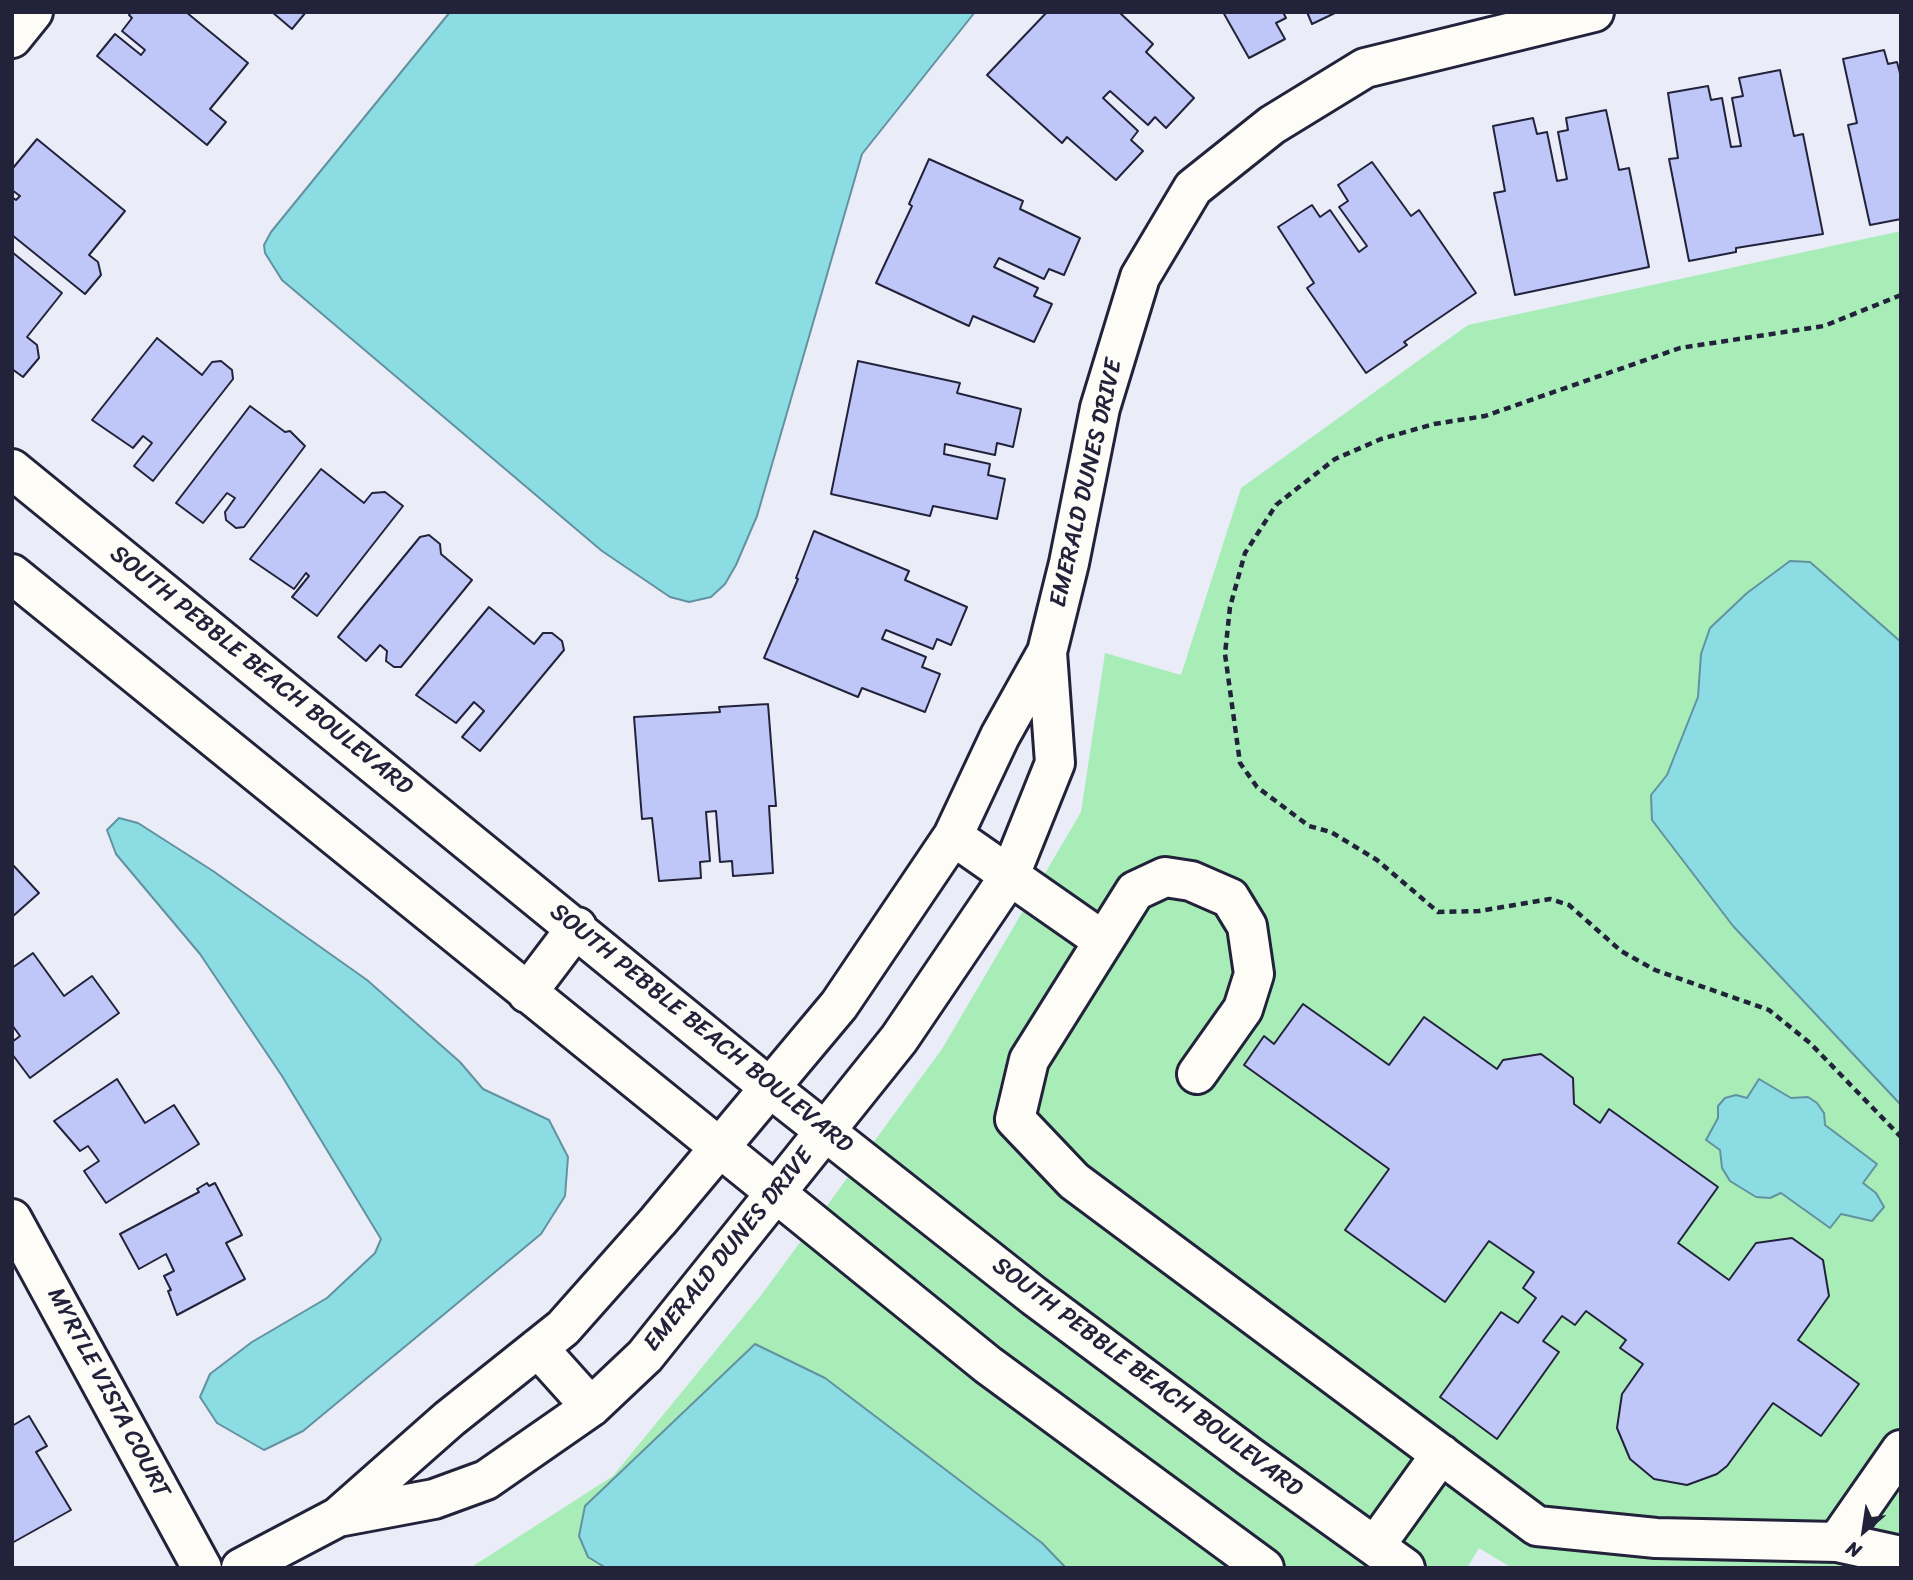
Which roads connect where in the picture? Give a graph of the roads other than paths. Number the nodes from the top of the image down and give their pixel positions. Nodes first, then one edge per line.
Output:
1 (33, 12) edge
2 (1594, 12) edge
3 (12, 38) edge
4 (12, 469) edge
5 (12, 574) edge
6 (1047, 652) junction
7 (953, 836) junction
8 (1010, 875) junction
9 (577, 927) junction
10 (1102, 940) junction
11 (527, 993) junction
12 (1197, 1074) dead end
13 (769, 1087) junction
14 (825, 1130) junction
15 (718, 1146) junction
16 (776, 1193) junction
17 (12, 1220) edge
18 (538, 1348) junction
19 (591, 1407) junction
20 (1901, 1450) edge
21 (1441, 1454) junction
22 (338, 1517) junction
23 (1837, 1542) junction
24 (1375, 1546) junction
25 (1901, 1556) edge
26 (202, 1568) edge
27 (241, 1568) edge
28 (1264, 1568) edge
29 (1405, 1568) edge

1 - 3 street
2 - 6 street, EMERALD DUNES DRIVE
4 - 9 street, SOUTH PEBBLE BEACH BOULEVARD
5 - 11 street
6 - 7 street, EMERALD DUNES DRIVE
6 - 8 street, EMERALD DUNES DRIVE
7 - 8 street
7 - 13 street, EMERALD DUNES DRIVE
8 - 10 street
8 - 14 street, EMERALD DUNES DRIVE
9 - 11 street
9 - 13 street, SOUTH PEBBLE BEACH BOULEVARD
10 - 12 street
10 - 21 street
11 - 15 street
13 - 14 street, SOUTH PEBBLE BEACH BOULEVARD
13 - 15 street, EMERALD DUNES DRIVE
14 - 16 street, EMERALD DUNES DRIVE
14 - 24 street, SOUTH PEBBLE BEACH BOULEVARD
15 - 16 street
15 - 18 street, EMERALD DUNES DRIVE
16 - 19 street, EMERALD DUNES DRIVE
16 - 28 street
17 - 26 street, MYRTLE VISTA COURT
18 - 19 street
18 - 22 street, EMERALD DUNES DRIVE
19 - 22 street, EMERALD DUNES DRIVE
20 - 23 street
21 - 23 street
21 - 24 street
22 - 27 street, EMERALD DUNES DRIVE
23 - 25 street
24 - 29 street, SOUTH PEBBLE BEACH BOULEVARD

